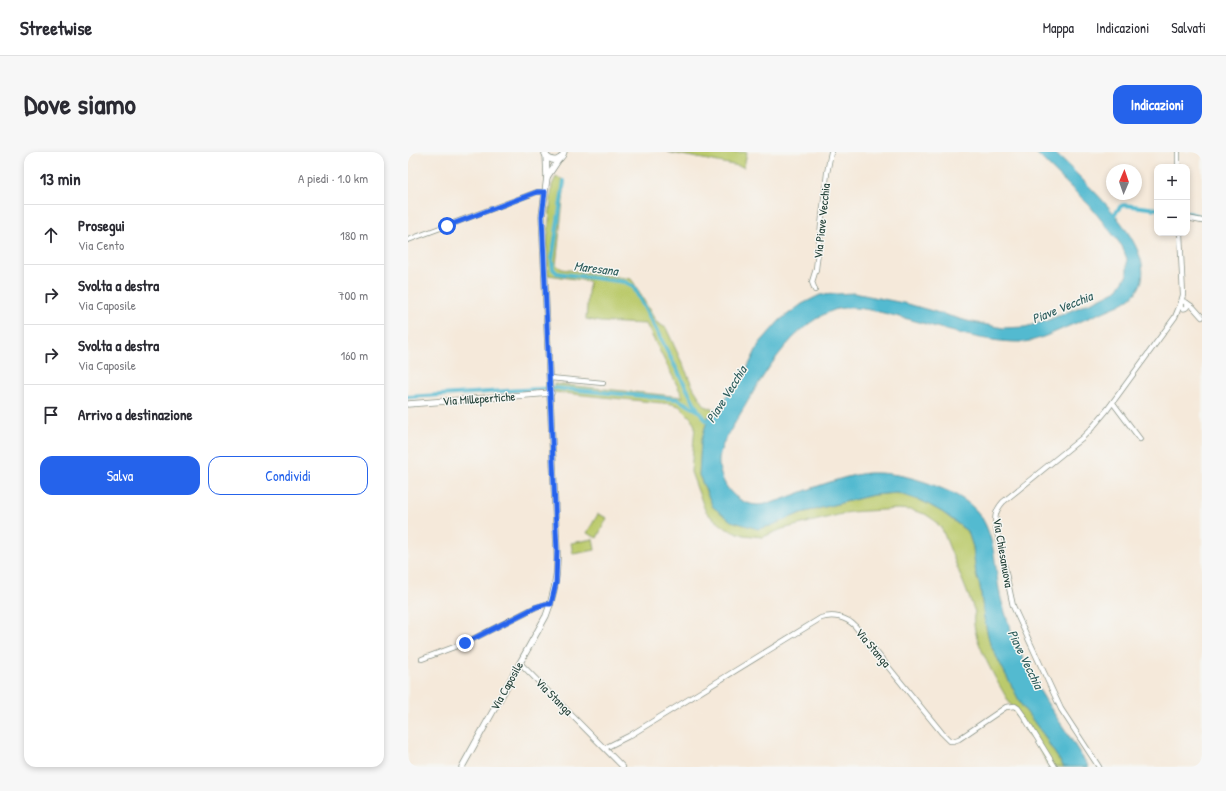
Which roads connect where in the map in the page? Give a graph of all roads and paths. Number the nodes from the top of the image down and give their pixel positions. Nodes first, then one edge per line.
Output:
1 (564, 152) edge
2 (832, 152) edge
3 (1178, 152) edge
4 (545, 154) edge
5 (559, 159) junction
6 (1178, 164) edge
7 (547, 177) junction
8 (545, 192) junction
9 (1190, 219) edge
10 (1202, 221) edge
11 (1180, 236) edge
12 (408, 240) edge
13 (815, 290) dead end
14 (1184, 305) junction
15 (1201, 315) edge
16 (603, 383) dead end
17 (550, 386) junction
18 (1112, 402) junction
19 (408, 404) edge
20 (1140, 439) dead end
21 (551, 604) junction
22 (422, 659) dead end
23 (520, 664) junction
24 (605, 748) junction
25 (462, 767) edge
26 (623, 767) edge
27 (1055, 767) edge
28 (1099, 767) edge

1 - 5 street, Via Caposile
2 - 13 street, Via Piave Vecchia
3 - 6 street
4 - 5 street
4 - 7 street, Via Caposile
5 - 7 street, Via Caposile
7 - 8 street, Via Caposile
8 - 12 street
8 - 17 street, Via Caposile
9 - 10 street
11 - 14 street
14 - 15 street
14 - 18 street, Via Chiesanuova
16 - 17 street
17 - 19 street, Via Millepertiche
17 - 21 street, Via Caposile
18 - 20 street
18 - 28 street, Via Chiesanuova
21 - 22 street
21 - 23 street, Via Caposile
23 - 24 street, Via Stanga
23 - 25 street, Via Caposile
24 - 26 street, Via Stanga
24 - 27 street, Via Stanga

